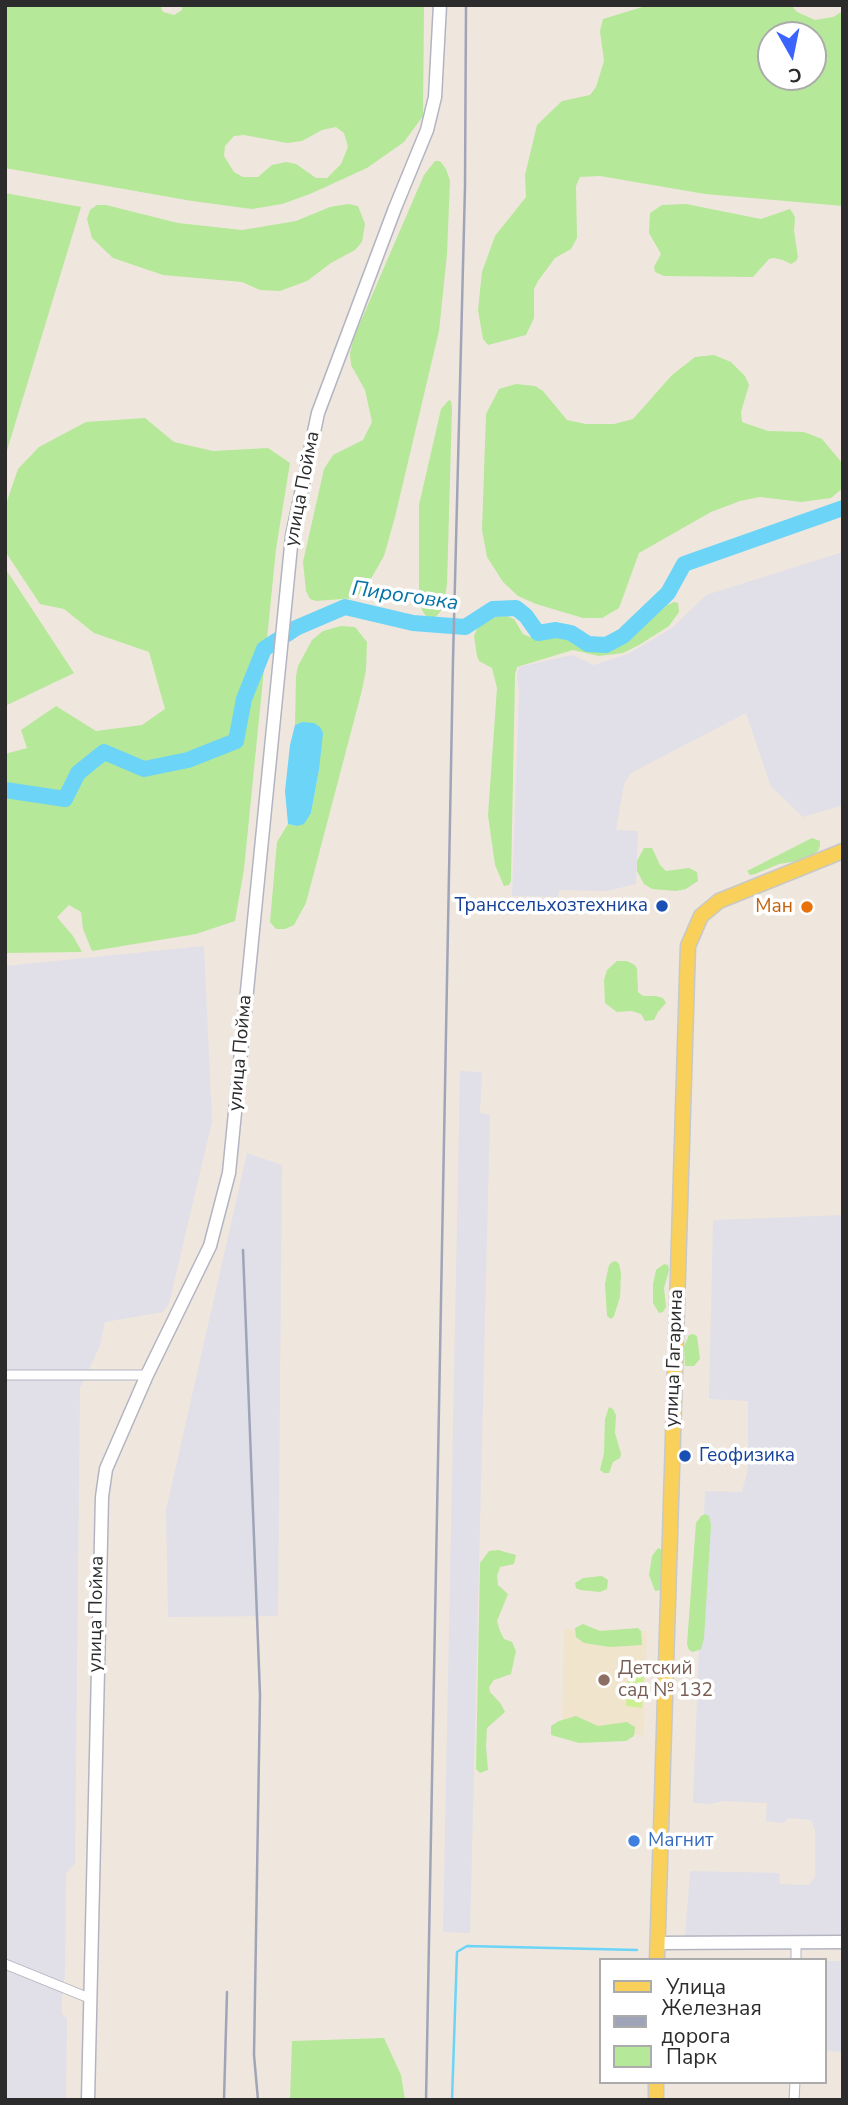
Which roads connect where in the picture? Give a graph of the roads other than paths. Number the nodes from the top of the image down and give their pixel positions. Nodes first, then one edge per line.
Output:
1 (440, 5) edge
2 (843, 851) edge
3 (5, 1376) edge
4 (147, 1376) junction
5 (796, 1942) junction
6 (843, 1942) edge
7 (657, 1943) junction
8 (657, 1958) edge
9 (796, 1958) edge
10 (5, 1964) edge
11 (89, 1998) junction
12 (88, 2100) edge

1 - 4 main road, улица Пойма
2 - 7 main road, улица Гагарина
3 - 4 street
4 - 11 main road, улица Пойма
5 - 6 main road
5 - 7 main road
5 - 9 street
7 - 8 main road, улица Гагарина
10 - 11 street
11 - 12 main road, улица Пойма

